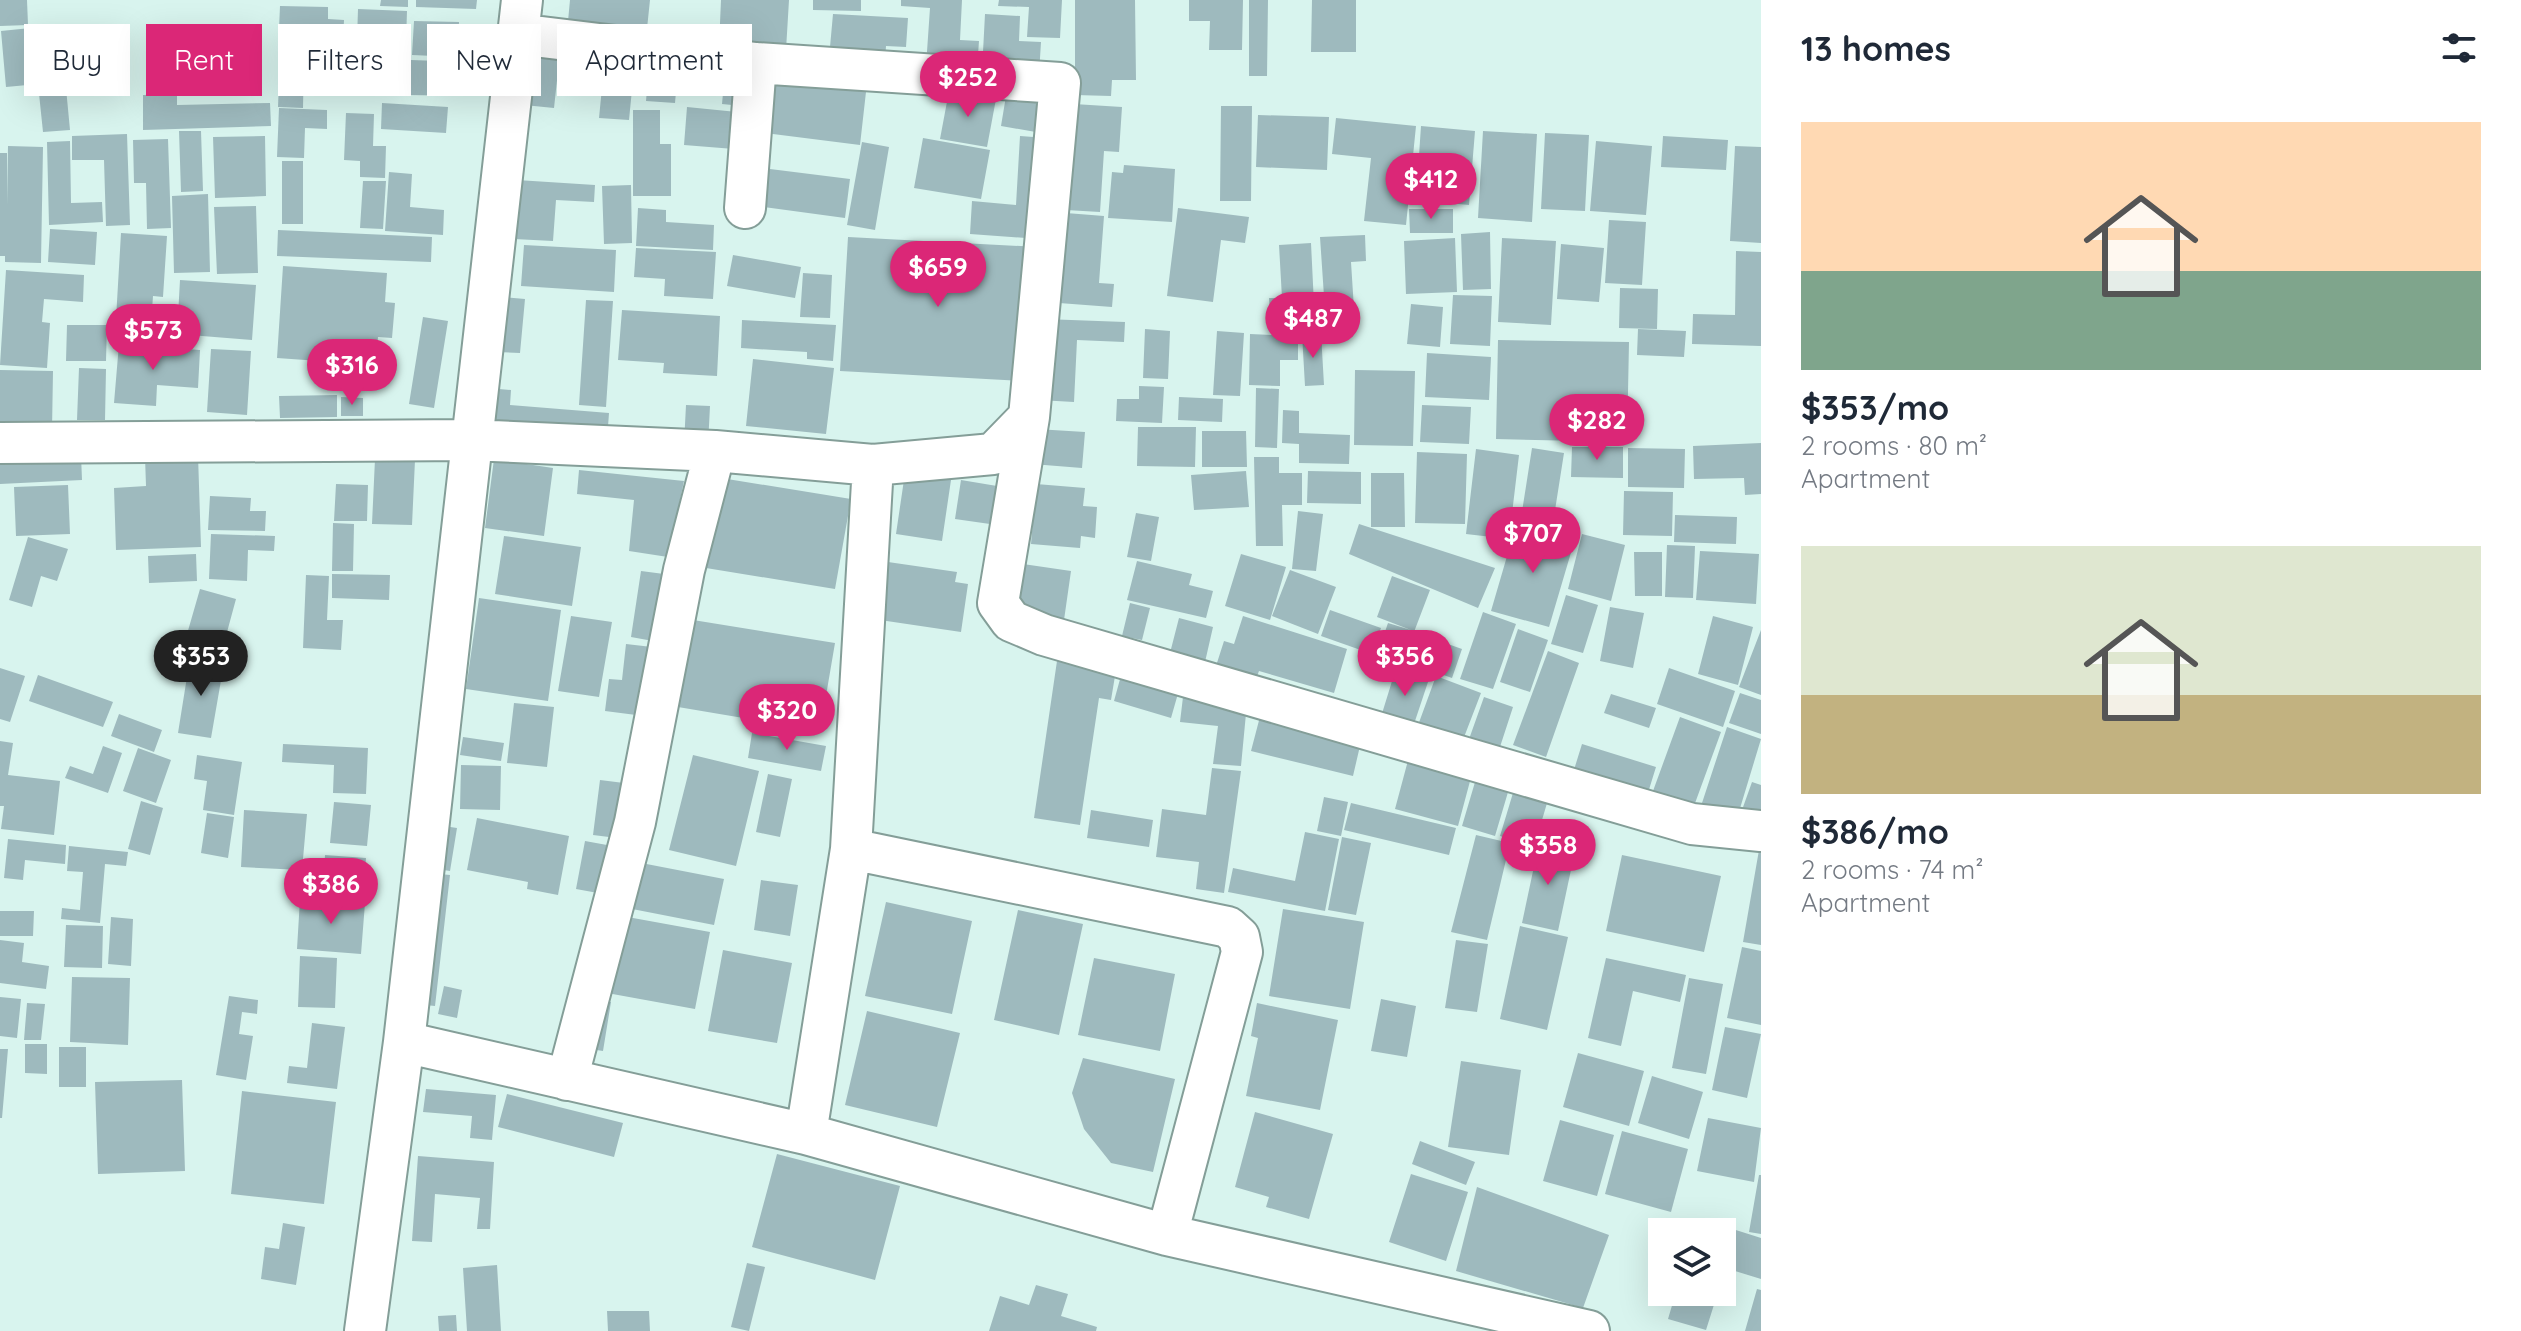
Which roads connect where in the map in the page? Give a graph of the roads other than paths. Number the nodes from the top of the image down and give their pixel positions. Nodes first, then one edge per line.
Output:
1 (520, 17) edge
2 (756, 63) junction
3 (745, 208) dead end
4 (1029, 417) junction
5 (470, 440) junction
6 (0, 443) edge
7 (715, 451) junction
8 (873, 465) junction
9 (1761, 831) edge
10 (851, 849) junction
11 (404, 1042) junction
12 (567, 1080) junction
13 (806, 1134) junction
14 (1167, 1235) junction
15 (365, 1331) edge
16 (1589, 1331) edge

1 - 2 street
1 - 5 street
2 - 3 street
2 - 4 street
4 - 8 street
4 - 9 street
5 - 6 street
5 - 7 street
5 - 11 street
7 - 8 street
7 - 12 street
8 - 10 street
10 - 13 street
10 - 14 street
11 - 12 street
11 - 15 street
12 - 13 street
13 - 14 street
14 - 16 street

